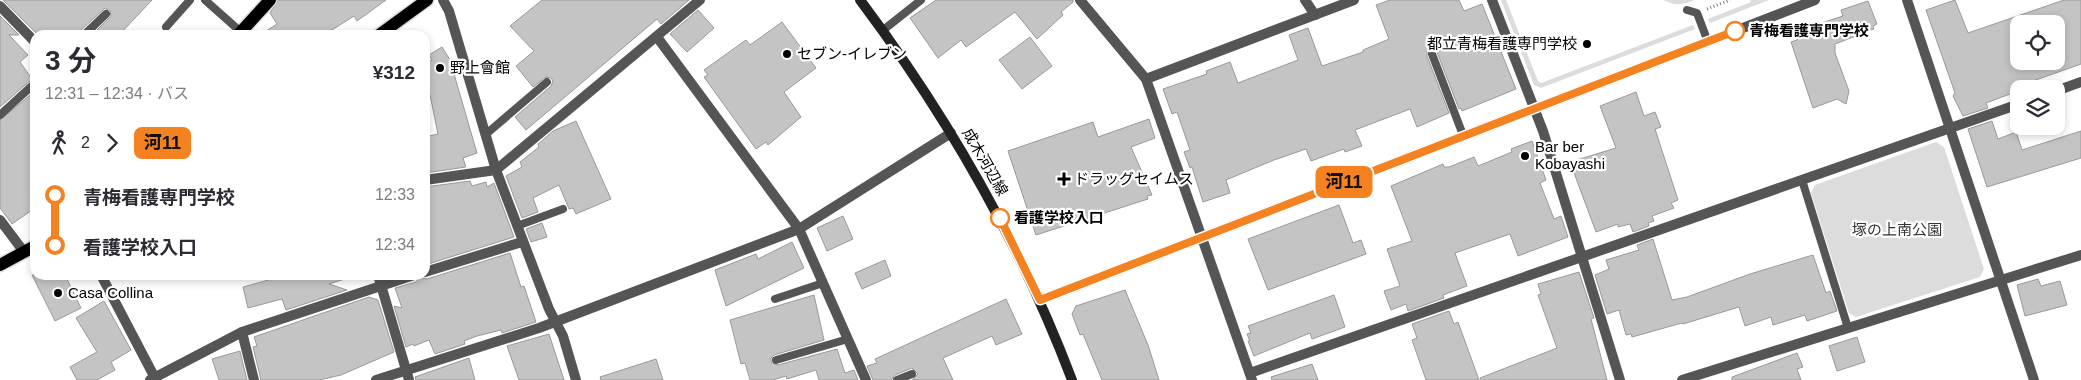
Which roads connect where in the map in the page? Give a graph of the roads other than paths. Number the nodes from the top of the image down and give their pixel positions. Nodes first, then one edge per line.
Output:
1 (190, 0) edge
2 (205, 0) edge
3 (270, 0) edge
4 (427, 0) edge
5 (443, 0) edge
6 (700, 0) edge
7 (860, 0) edge
8 (921, 0) edge
9 (1080, 0) edge
10 (1305, 0) edge
11 (1354, 0) edge
12 (1492, 0) edge
13 (1814, 0) edge
14 (1907, 0) edge
15 (1798, 3) edge
16 (0, 6) edge
17 (1687, 10) dead end
18 (106, 14) dead end
19 (1315, 15) junction
20 (166, 27) dead end
21 (89, 30) edge
22 (237, 30) edge
23 (243, 30) edge
24 (386, 30) edge
25 (882, 31) junction
26 (656, 36) junction
27 (30, 37) edge
28 (1708, 42) junction
29 (1432, 54) dead end
30 (1146, 79) junction
31 (547, 82) dead end
32 (2081, 82) edge
33 (30, 87) edge
34 (2065, 88) edge
35 (2010, 107) edge
36 (1534, 108) junction
37 (0, 116) edge
38 (1949, 128) junction
39 (951, 133) junction
40 (485, 135) junction
41 (1463, 135) junction
42 (496, 170) junction
43 (430, 179) edge
44 (1802, 180) junction
45 (562, 209) dead end
46 (0, 220) edge
47 (517, 226) junction
48 (799, 228) junction
49 (1202, 237) junction
50 (522, 242) junction
51 (29, 249) edge
52 (2081, 255) edge
53 (1583, 256) junction
54 (0, 265) edge
55 (430, 270) edge
56 (103, 280) edge
57 (380, 280) edge
58 (2001, 280) junction
59 (823, 283) junction
60 (775, 299) dead end
61 (1040, 300) junction
62 (556, 322) junction
63 (1848, 328) junction
64 (242, 332) junction
65 (848, 338) junction
66 (776, 360) dead end
67 (912, 374) dead end
68 (408, 375) edge
69 (1251, 376) edge
70 (152, 379) edge
71 (254, 380) edge
72 (376, 380) edge
73 (576, 380) edge
74 (866, 380) edge
75 (897, 380) edge
76 (1072, 380) edge
77 (1620, 380) edge
78 (1682, 380) edge
79 (2034, 380) edge

1 - 20 lane
2 - 22 lane
3 - 23 main road
4 - 24 main road
5 - 40 street
6 - 26 street
7 - 25 main road, 成木河辺線
8 - 25 lane
9 - 30 street
10 - 19 street
11 - 19 street
12 - 36 street
13 - 15 street
14 - 38 street
15 - 28 street
16 - 27 street
17 - 28 lane
18 - 21 lane
19 - 30 street
25 - 39 main road, 成木河辺線
26 - 42 street
26 - 48 street
28 - 36 street
29 - 41 lane
30 - 49 street
31 - 40 lane
32 - 34 street
33 - 37 lane
35 - 38 street
36 - 41 street
36 - 53 street
38 - 44 street
38 - 58 street
39 - 48 street
39 - 61 main road, 成木河辺線
40 - 42 street
41 - 49 street
42 - 43 street
42 - 47 street
44 - 53 street
44 - 63 lane
45 - 47 lane
46 - 51 street
47 - 50 street
48 - 59 street
48 - 62 street
49 - 61 street
49 - 69 street
50 - 55 street
50 - 62 street
51 - 54 main road
52 - 58 street
53 - 69 street
53 - 77 street
56 - 70 street
57 - 64 street
57 - 68 street
58 - 63 street
58 - 79 street
59 - 60 lane
59 - 65 street
61 - 76 main road, 成木河辺線
62 - 68 street
62 - 73 street
63 - 78 street
64 - 70 street
64 - 71 street
65 - 66 lane
65 - 74 street
67 - 75 lane
68 - 72 street

